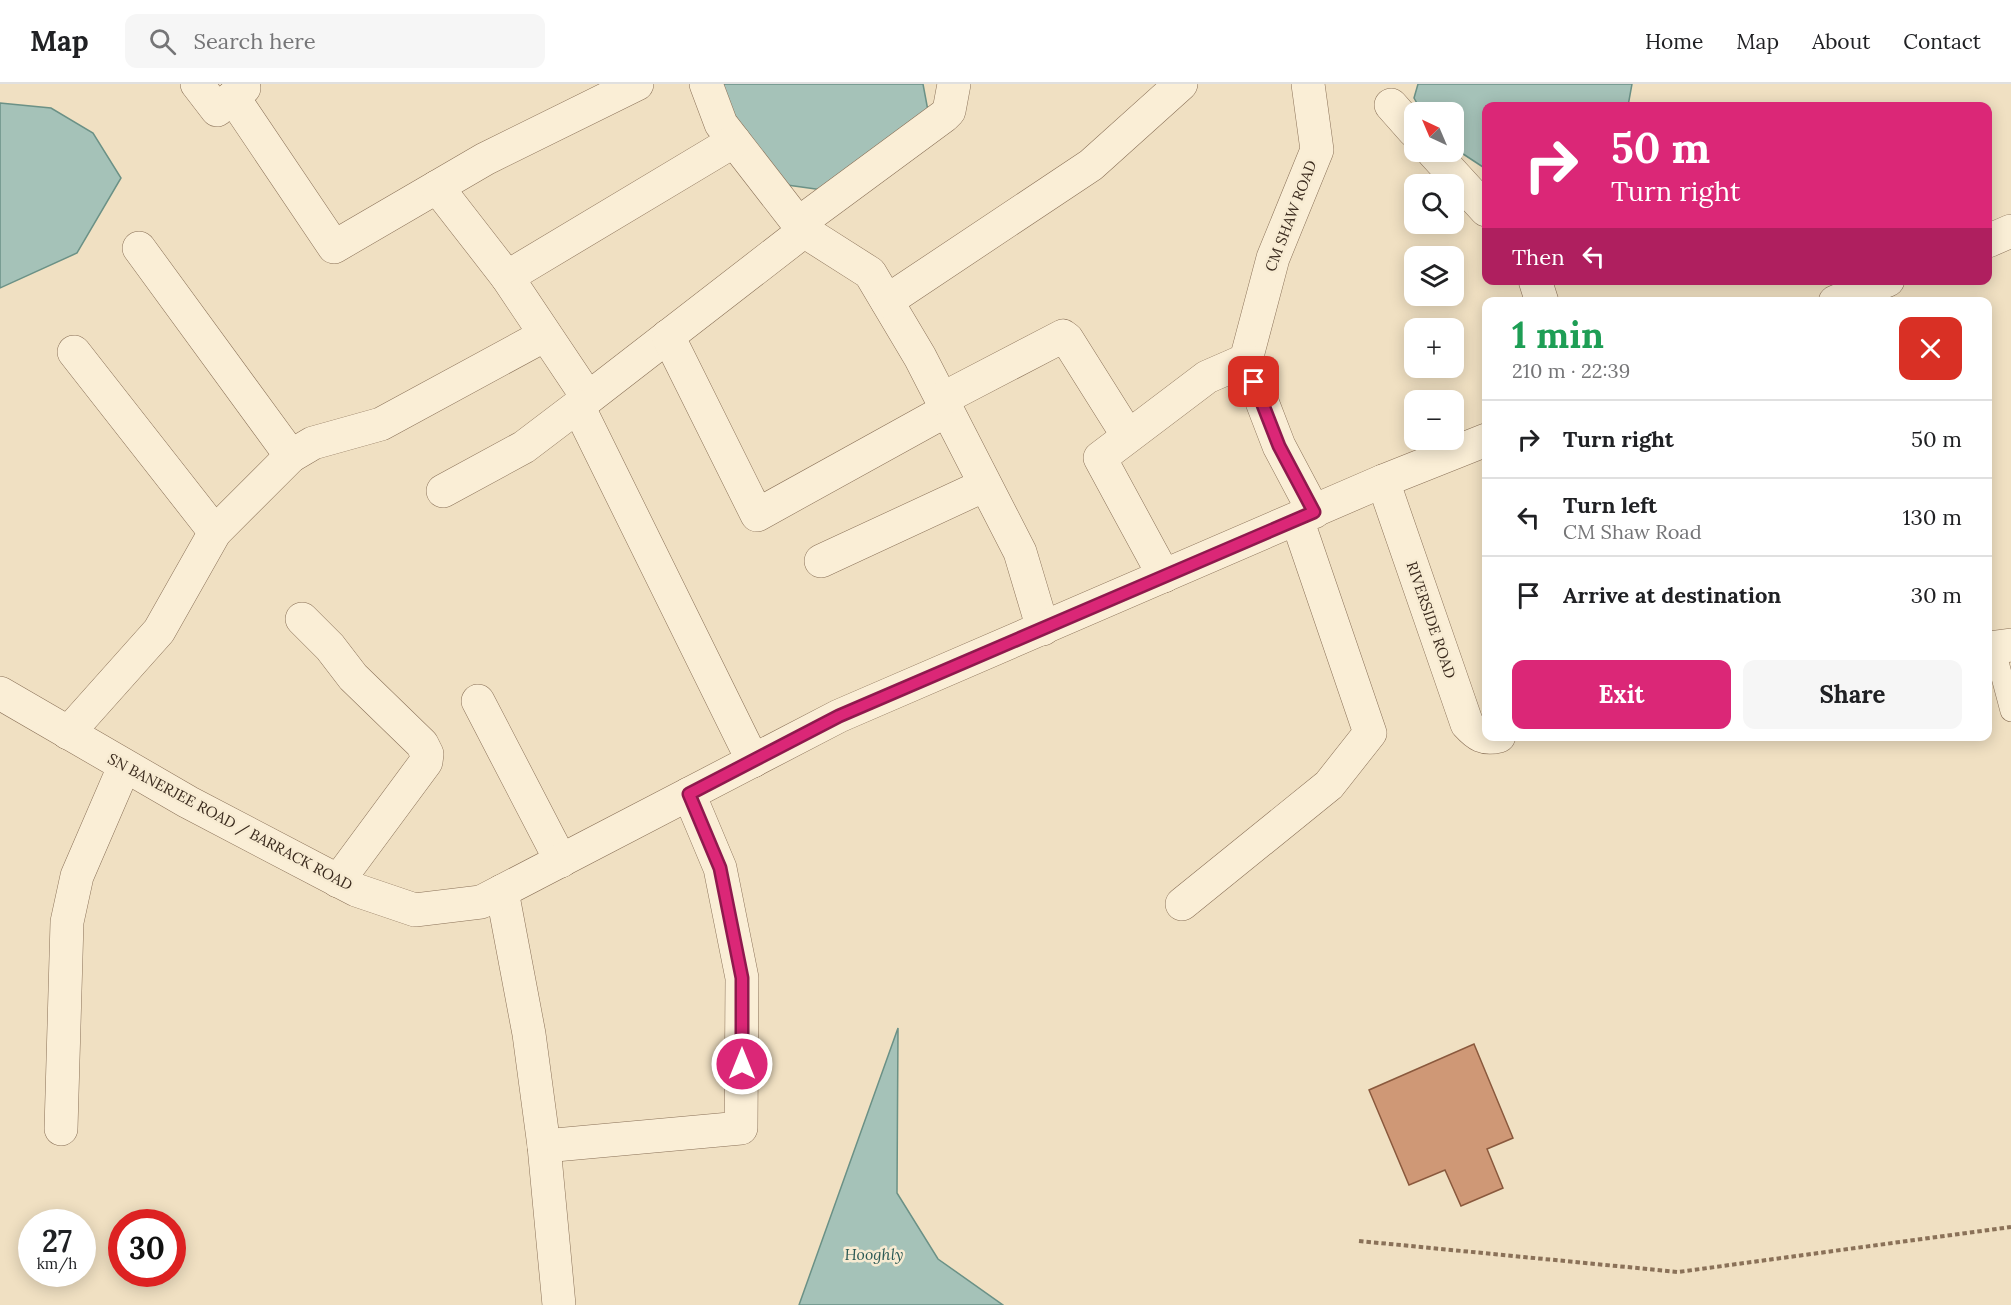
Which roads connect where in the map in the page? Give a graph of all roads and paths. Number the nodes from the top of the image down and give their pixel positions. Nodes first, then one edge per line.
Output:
1 (197, 84) edge
2 (637, 84) edge
3 (706, 84) edge
4 (954, 84) edge
5 (1181, 84) edge
6 (1308, 84) edge
7 (241, 90) edge
8 (1391, 105) dead end
9 (1404, 120) edge
10 (734, 141) junction
11 (1442, 162) edge
12 (437, 187) junction
13 (1482, 206) edge
14 (801, 227) junction
15 (2011, 231) edge
16 (1992, 239) edge
17 (140, 248) dead end
18 (507, 277) junction
19 (1876, 285) edge
20 (1847, 297) edge
21 (887, 301) junction
22 (545, 335) junction
23 (668, 336) junction
24 (74, 352) dead end
25 (1246, 360) junction
26 (583, 402) junction
27 (945, 404) junction
28 (1128, 436) junction
29 (1482, 442) edge
30 (291, 456) junction
31 (1383, 481) junction
32 (985, 485) junction
33 (443, 491) dead end
34 (1306, 515) junction
35 (215, 532) junction
36 (821, 561) dead end
37 (1164, 576) junction
38 (302, 619) dead end
39 (1043, 628) junction
40 (1998, 646) edge
41 (0, 693) edge
42 (478, 701) dead end
43 (2011, 711) edge
44 (68, 732) junction
45 (1482, 736) edge
46 (753, 761) junction
47 (124, 766) junction
48 (689, 794) junction
49 (561, 861) junction
50 (338, 881) junction
51 (502, 891) junction
52 (1182, 904) dead end
53 (61, 1129) dead end
54 (544, 1146) junction
55 (2011, 1227) edge
56 (1359, 1241) dead end
57 (559, 1305) edge

1 - 7 street
2 - 12 street
3 - 10 street
4 - 14 street
5 - 21 street
6 - 25 street, CM SHAW ROAD
7 - 12 street
8 - 9 street
10 - 14 street
10 - 18 street
11 - 13 street
12 - 18 street
14 - 21 street
14 - 23 street
15 - 16 street
17 - 30 street
18 - 22 street
19 - 20 street
21 - 27 street
22 - 26 street
22 - 30 street
23 - 26 street
23 - 27 street
24 - 35 street
25 - 28 street
25 - 34 street
26 - 33 street
26 - 46 street
27 - 28 street
27 - 32 street
28 - 37 street
29 - 31 street, SN BANERJEE ROAD / BARRACK ROAD
30 - 35 street
31 - 34 street, SN BANERJEE ROAD / BARRACK ROAD
31 - 45 street, RIVERSIDE ROAD
32 - 36 street
32 - 39 street
34 - 37 street, SN BANERJEE ROAD / BARRACK ROAD
34 - 52 street
35 - 44 street
37 - 39 street, SN BANERJEE ROAD / BARRACK ROAD
38 - 50 street
39 - 46 street, SN BANERJEE ROAD / BARRACK ROAD
40 - 43 lane
41 - 44 street, SN BANERJEE ROAD / BARRACK ROAD
42 - 49 street
44 - 47 street, SN BANERJEE ROAD / BARRACK ROAD
46 - 48 street, SN BANERJEE ROAD / BARRACK ROAD
47 - 50 street, SN BANERJEE ROAD / BARRACK ROAD
47 - 53 street
48 - 49 street, SN BANERJEE ROAD / BARRACK ROAD
48 - 54 street
49 - 51 street, SN BANERJEE ROAD / BARRACK ROAD
50 - 51 street, SN BANERJEE ROAD / BARRACK ROAD
51 - 54 street
54 - 57 street
55 - 56 path

